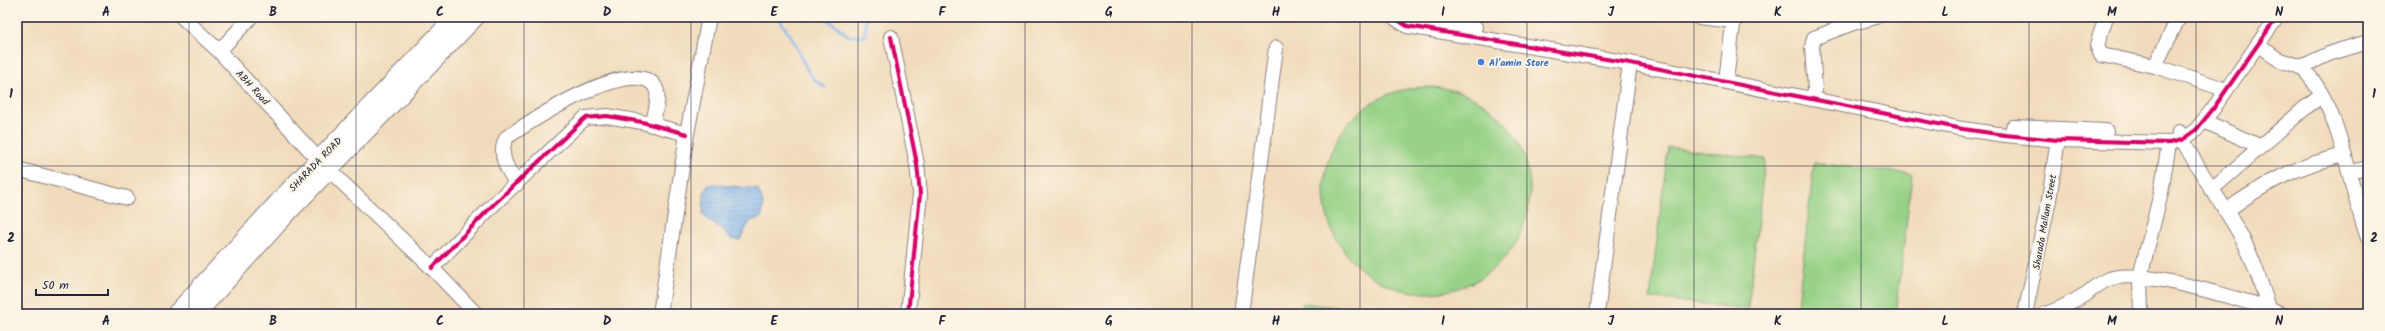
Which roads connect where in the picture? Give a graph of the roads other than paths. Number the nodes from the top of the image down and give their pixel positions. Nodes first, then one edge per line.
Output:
1 (182, 17) edge
2 (251, 17) edge
3 (456, 17) edge
4 (475, 17) edge
5 (709, 17) edge
6 (1395, 17) edge
7 (1418, 17) edge
8 (1698, 17) edge
9 (1876, 17) edge
10 (2106, 17) edge
11 (2179, 17) edge
12 (2267, 17) edge
13 (2277, 17) edge
14 (1734, 19) edge
15 (1473, 22) edge
16 (891, 37) dead end
17 (2368, 42) edge
18 (2258, 44) junction
19 (1276, 48) dead end
20 (219, 51) junction
21 (1630, 63) junction
22 (2154, 66) junction
23 (2301, 67) junction
24 (1727, 72) junction
25 (2218, 87) junction
26 (1814, 90) junction
27 (2321, 96) junction
28 (2204, 120) junction
29 (652, 125) junction
30 (687, 134) junction
31 (2064, 135) junction
32 (2176, 138) junction
33 (2259, 146) junction
34 (2345, 155) junction
35 (2368, 168) edge
36 (17, 169) edge
37 (318, 172) junction
38 (2351, 172) junction
39 (516, 184) junction
40 (2211, 190) junction
41 (127, 198) dead end
42 (2226, 211) junction
43 (2368, 238) edge
44 (432, 268) junction
45 (2140, 277) junction
46 (2275, 311) edge
47 (184, 313) edge
48 (476, 314) edge
49 (660, 314) edge
50 (908, 314) edge
51 (1241, 314) edge
52 (1597, 314) edge
53 (2025, 314) edge
54 (2034, 314) edge
55 (2045, 314) edge
56 (2141, 314) edge

1 - 20 street, ABH Road
2 - 20 street
3 - 37 main road, SHARADA ROAD
4 - 37 main road
5 - 30 street
6 - 21 street
7 - 15 street
8 - 14 street
9 - 26 street
10 - 22 street
11 - 22 street
12 - 25 street
13 - 18 street
14 - 24 street
15 - 24 street
16 - 50 street
17 - 23 street
18 - 23 street
18 - 28 street
19 - 51 street
20 - 37 street, ABH Road
21 - 31 street
21 - 52 street
22 - 25 street
23 - 27 street
24 - 26 street
25 - 32 street
26 - 31 street
27 - 33 street
27 - 34 street
28 - 32 street
28 - 33 street
29 - 30 street
29 - 39 street
29 - 39 street
30 - 49 street
31 - 32 street
31 - 53 street, Sharada Mallam Street
31 - 54 street, Sharada Mallam Street
32 - 40 street
32 - 45 street
33 - 40 street
34 - 38 street
34 - 42 street
35 - 38 street
36 - 41 street
37 - 44 street, ABH Road
37 - 47 main road
38 - 43 street
39 - 44 street
40 - 42 street
42 - 46 street
44 - 48 street, ABH Road
45 - 46 street
45 - 55 street
45 - 56 street

